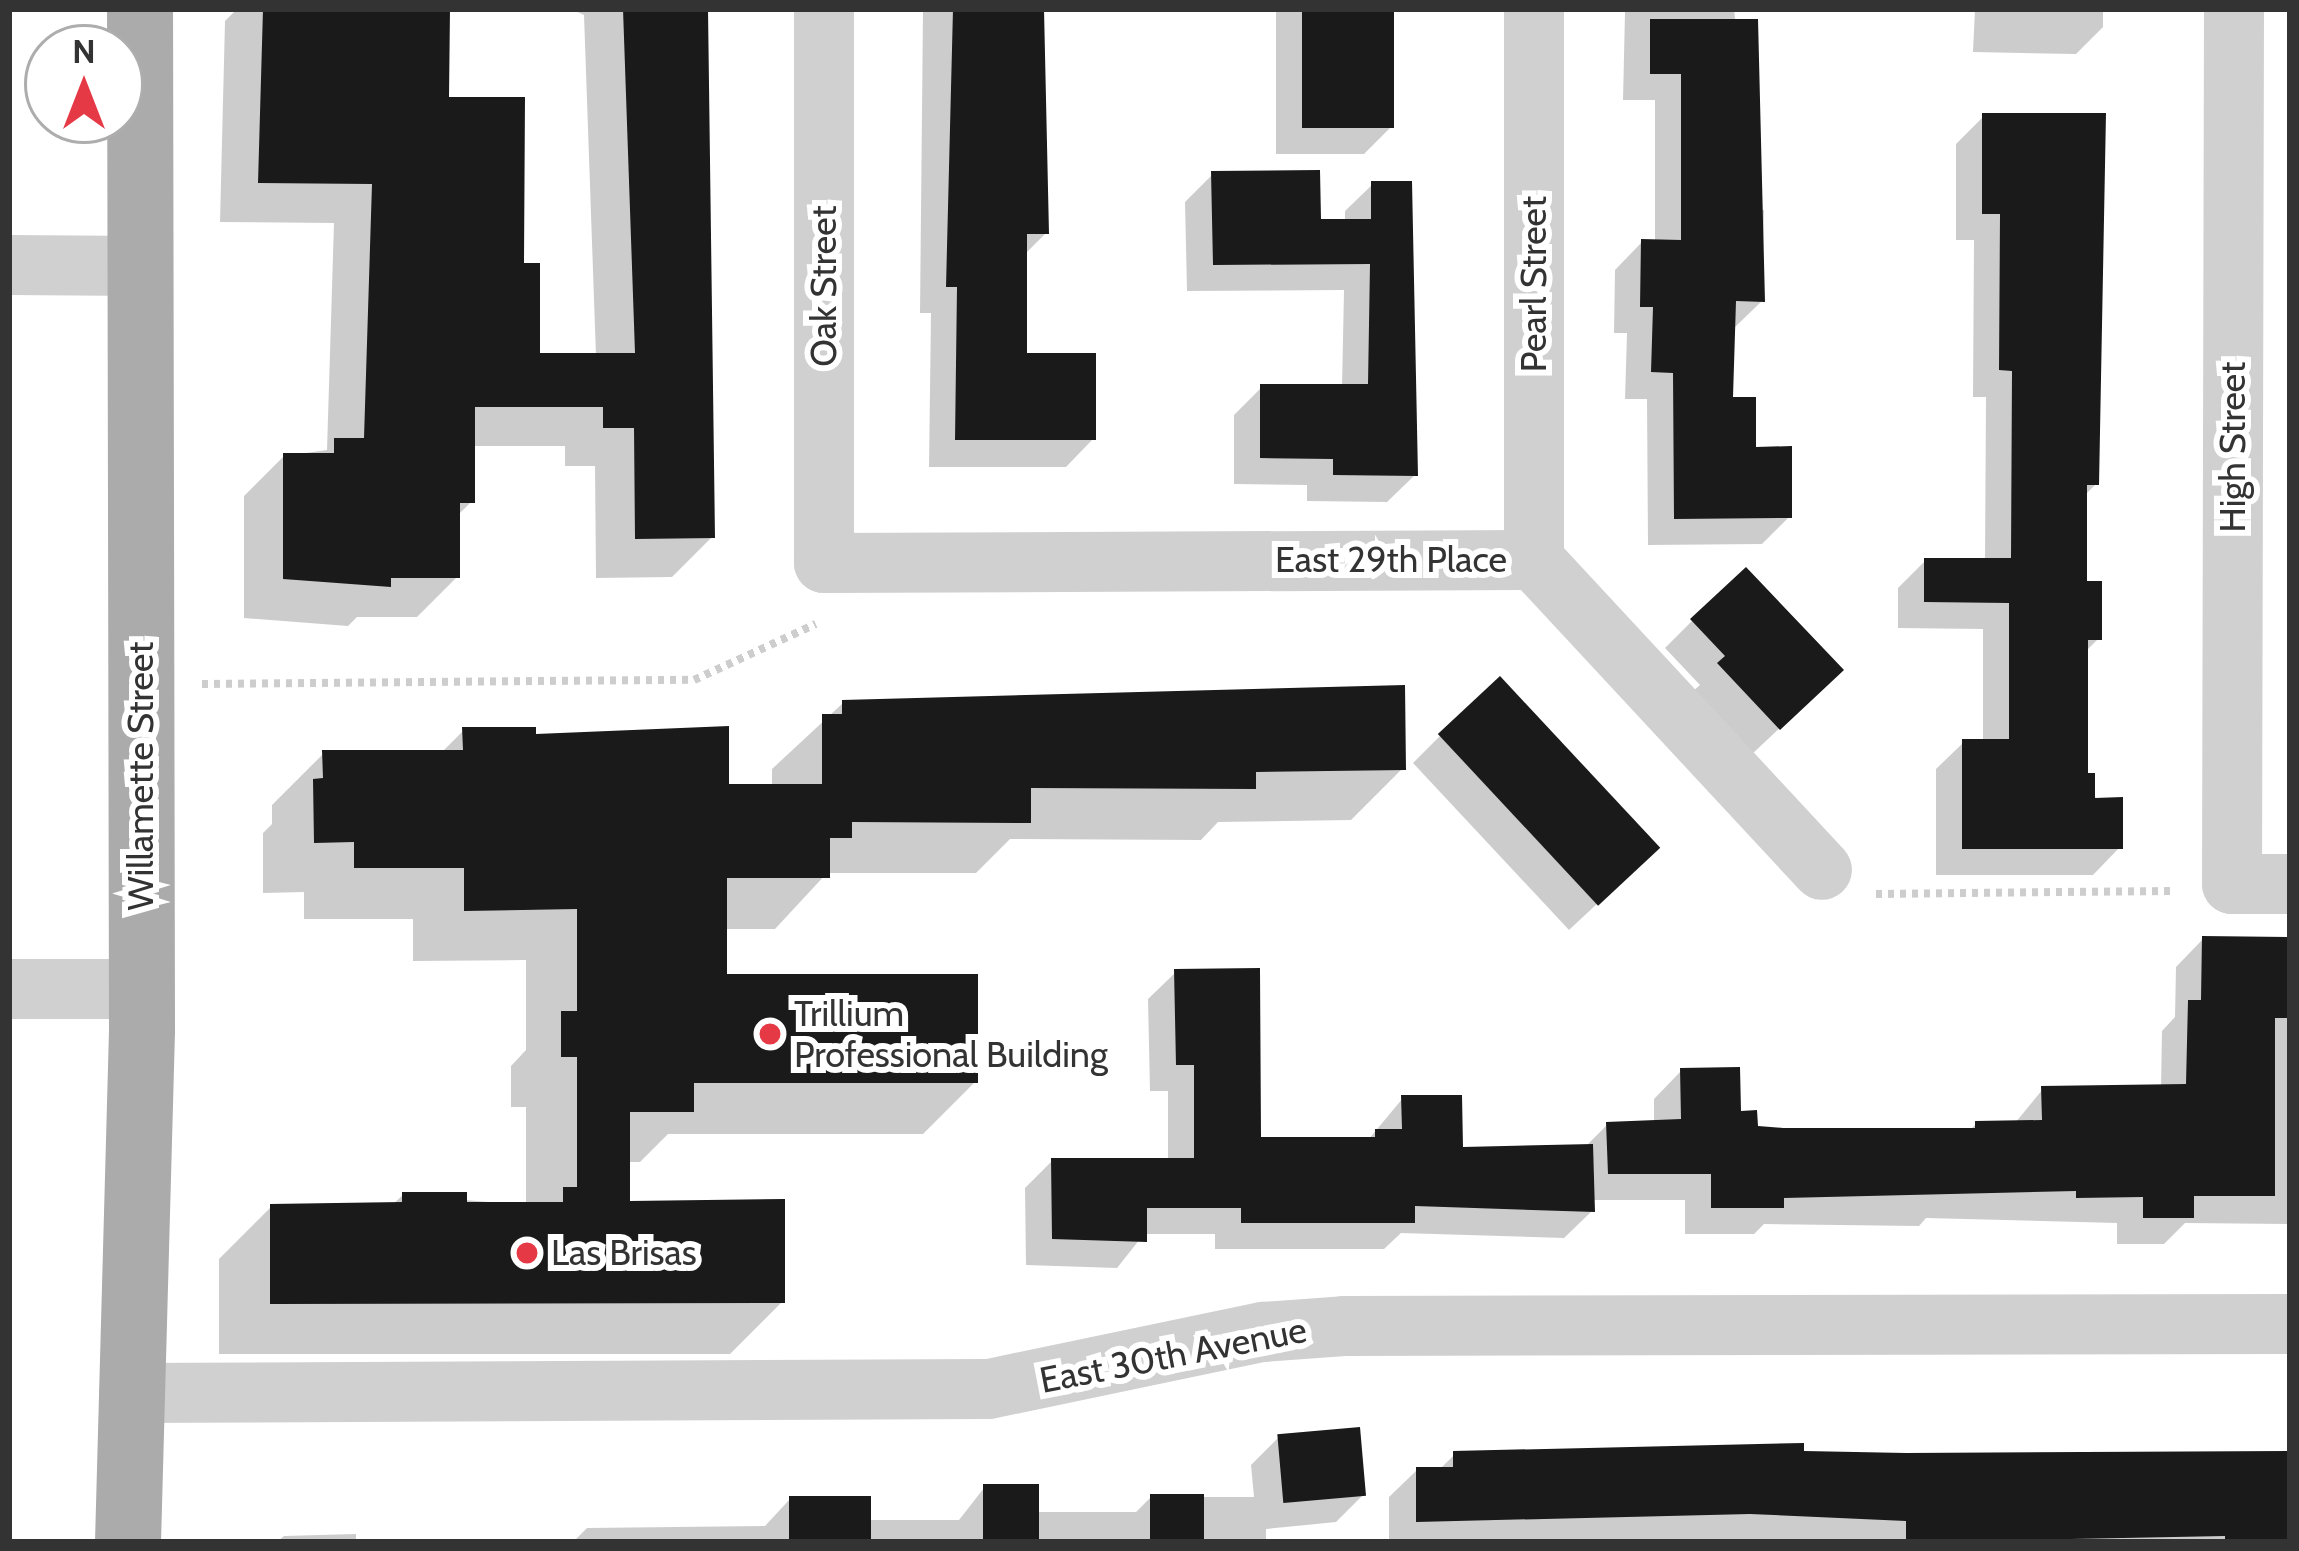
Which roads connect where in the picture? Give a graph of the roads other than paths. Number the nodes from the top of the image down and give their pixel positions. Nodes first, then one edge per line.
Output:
1 (140, 9) edge
2 (824, 9) edge
3 (1534, 9) edge
4 (2234, 9) edge
5 (9, 266) edge
6 (140, 266) junction
7 (1534, 560) junction
8 (824, 563) joint
9 (1822, 870) road end
10 (2261, 884) edge
11 (9, 989) edge
12 (142, 989) junction
13 (2290, 1324) edge
14 (129, 1393) junction
15 (128, 1542) edge

1 - 6 main road, Willamette Street
2 - 8 street, Oak Street
3 - 7 street, Pearl Street
4 - 10 street, High Street
5 - 6 street
6 - 12 main road, Willamette Street
7 - 8 street, East 29th Place
7 - 9 street, East 29th Place
11 - 12 street
12 - 14 main road, Willamette Street
13 - 14 street, East 30th Avenue
14 - 15 main road, Willamette Street

